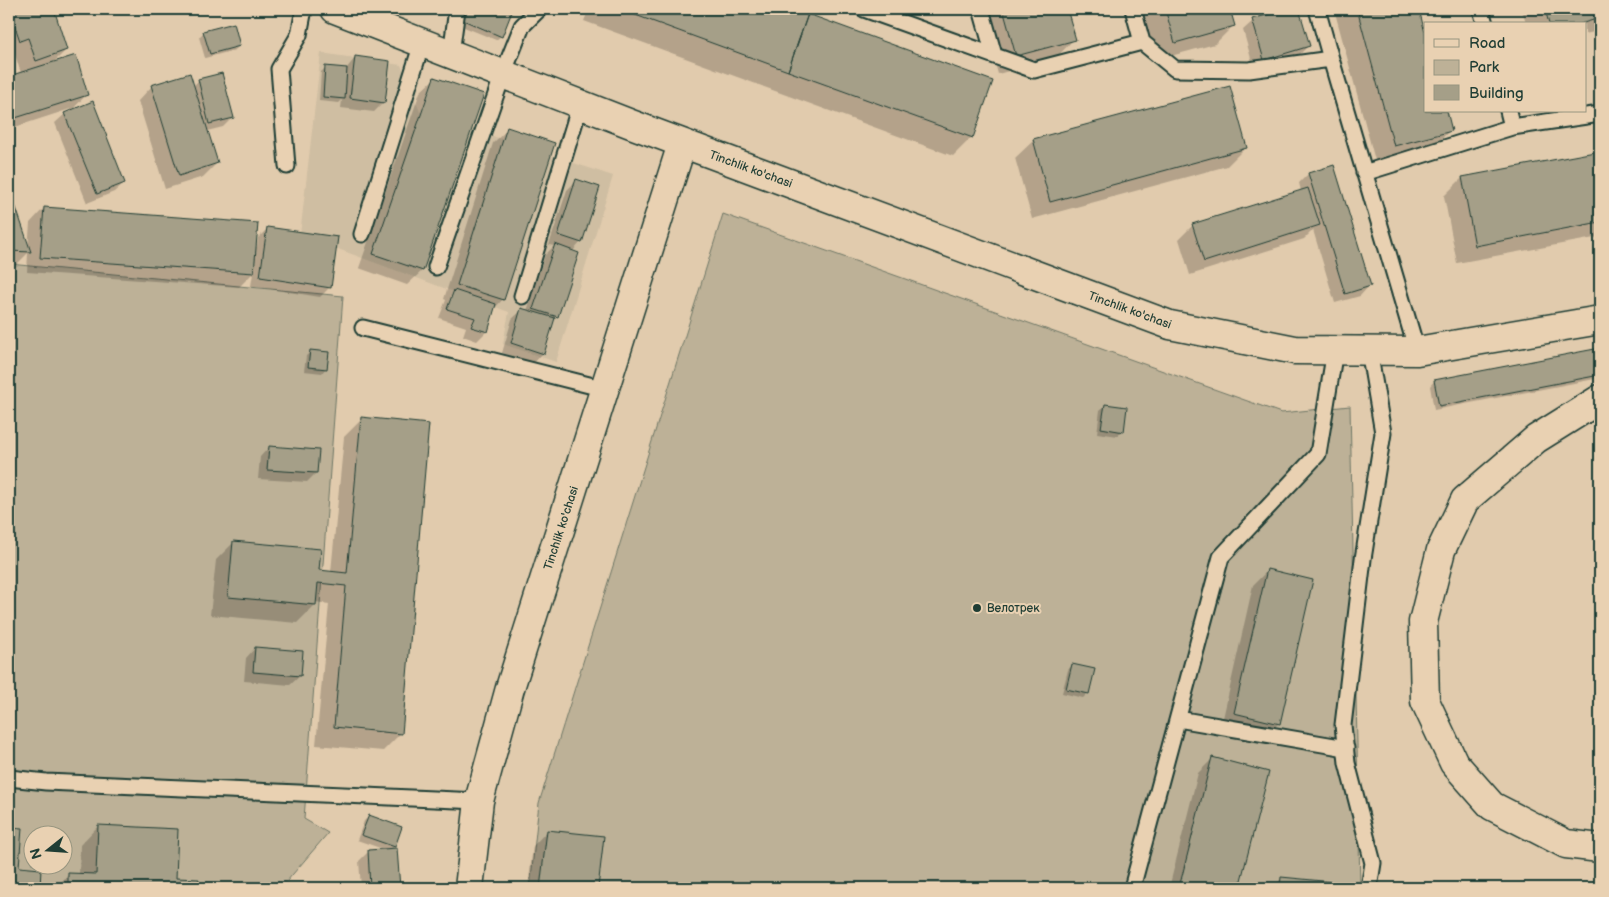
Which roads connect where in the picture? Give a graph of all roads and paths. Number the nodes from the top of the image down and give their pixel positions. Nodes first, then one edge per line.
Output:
1 (304, 9) edge
2 (335, 9) edge
3 (457, 9) edge
4 (539, 9) edge
5 (864, 9) edge
6 (981, 9) edge
7 (1133, 9) edge
8 (1317, 9) edge
9 (1481, 9) edge
10 (1484, 22) edge
11 (1142, 42) junction
12 (422, 43) junction
13 (451, 54) junction
14 (994, 55) junction
15 (1331, 59) junction
16 (503, 74) junction
17 (580, 105) junction
18 (1508, 112) edge
19 (1600, 114) edge
20 (1512, 127) junction
21 (682, 144) junction
22 (287, 166) dead end
23 (1364, 173) junction
24 (362, 234) dead end
25 (436, 267) dead end
26 (522, 296) dead end
27 (1600, 320) edge
28 (364, 328) dead end
29 (1335, 350) junction
30 (1370, 350) junction
31 (1417, 351) junction
32 (605, 389) junction
33 (1600, 399) edge
34 (1178, 719) junction
35 (1346, 748) junction
36 (9, 778) edge
37 (479, 801) junction
38 (1600, 848) edge
39 (469, 888) edge
40 (1132, 888) edge
41 (1369, 888) edge

1 - 22 lane
2 - 12 street, Tinchlik ko'chasi
3 - 13 lane
4 - 16 lane
5 - 14 lane
6 - 14 lane
7 - 11 lane
8 - 15 lane
9 - 10 lane
11 - 14 lane
11 - 15 lane
12 - 13 street, Tinchlik ko'chasi
12 - 24 lane
13 - 16 street, Tinchlik ko'chasi
15 - 23 lane
16 - 17 street, Tinchlik ko'chasi
16 - 25 lane
17 - 21 street, Tinchlik ko'chasi
17 - 26 lane
18 - 20 lane
19 - 20 lane
20 - 23 lane
21 - 29 street, Tinchlik ko'chasi
21 - 32 street, Tinchlik ko'chasi
23 - 31 lane
27 - 31 street, Tinchlik ko'chasi
28 - 32 lane
29 - 30 street, Tinchlik ko'chasi
29 - 34 lane
30 - 31 street, Tinchlik ko'chasi
30 - 35 lane
32 - 37 street, Tinchlik ko'chasi
33 - 38 street
34 - 35 lane
34 - 40 lane
35 - 41 lane
36 - 37 lane
37 - 39 street, Tinchlik ko'chasi

